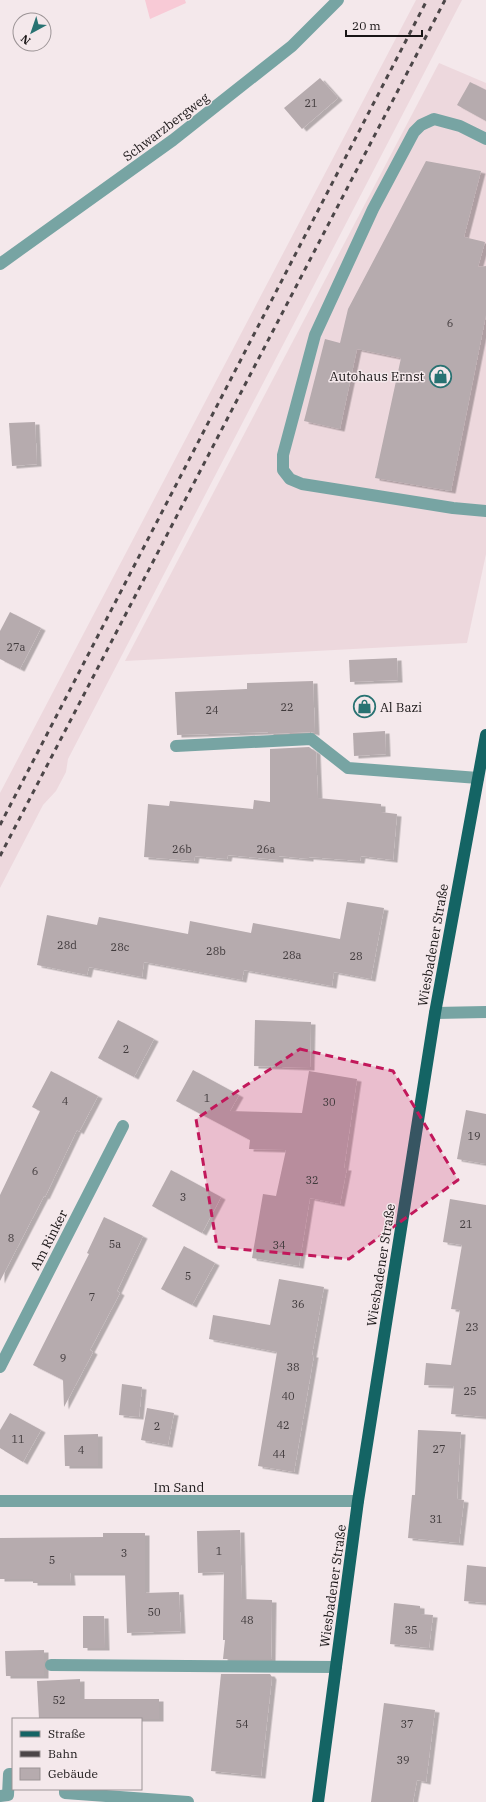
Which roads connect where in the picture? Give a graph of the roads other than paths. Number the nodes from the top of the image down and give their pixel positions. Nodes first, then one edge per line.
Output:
1 (338, 0) edge
2 (486, 139) edge
3 (0, 264) edge
4 (486, 511) edge
5 (486, 735) edge
6 (176, 746) dead end
7 (478, 778) junction
8 (486, 1012) edge
9 (435, 1013) junction
10 (123, 1126) dead end
11 (0, 1367) edge
12 (0, 1501) edge
13 (358, 1501) junction
14 (51, 1665) dead end
15 (336, 1667) junction
16 (12, 1774) edge
17 (65, 1790) edge
18 (0, 1796) edge
19 (188, 1802) edge
20 (318, 1802) edge

1 - 3 street, Schwarzbergweg
2 - 4 street
5 - 7 main road, Wiesbadener Straße
6 - 7 street
7 - 9 main road, Wiesbadener Straße
8 - 9 street
9 - 13 main road, Wiesbadener Straße
10 - 11 street, Am Rinker
12 - 13 street, Im Sand
13 - 15 main road, Wiesbadener Straße
14 - 15 street
15 - 20 main road, Wiesbadener Straße
16 - 18 street
17 - 19 street

